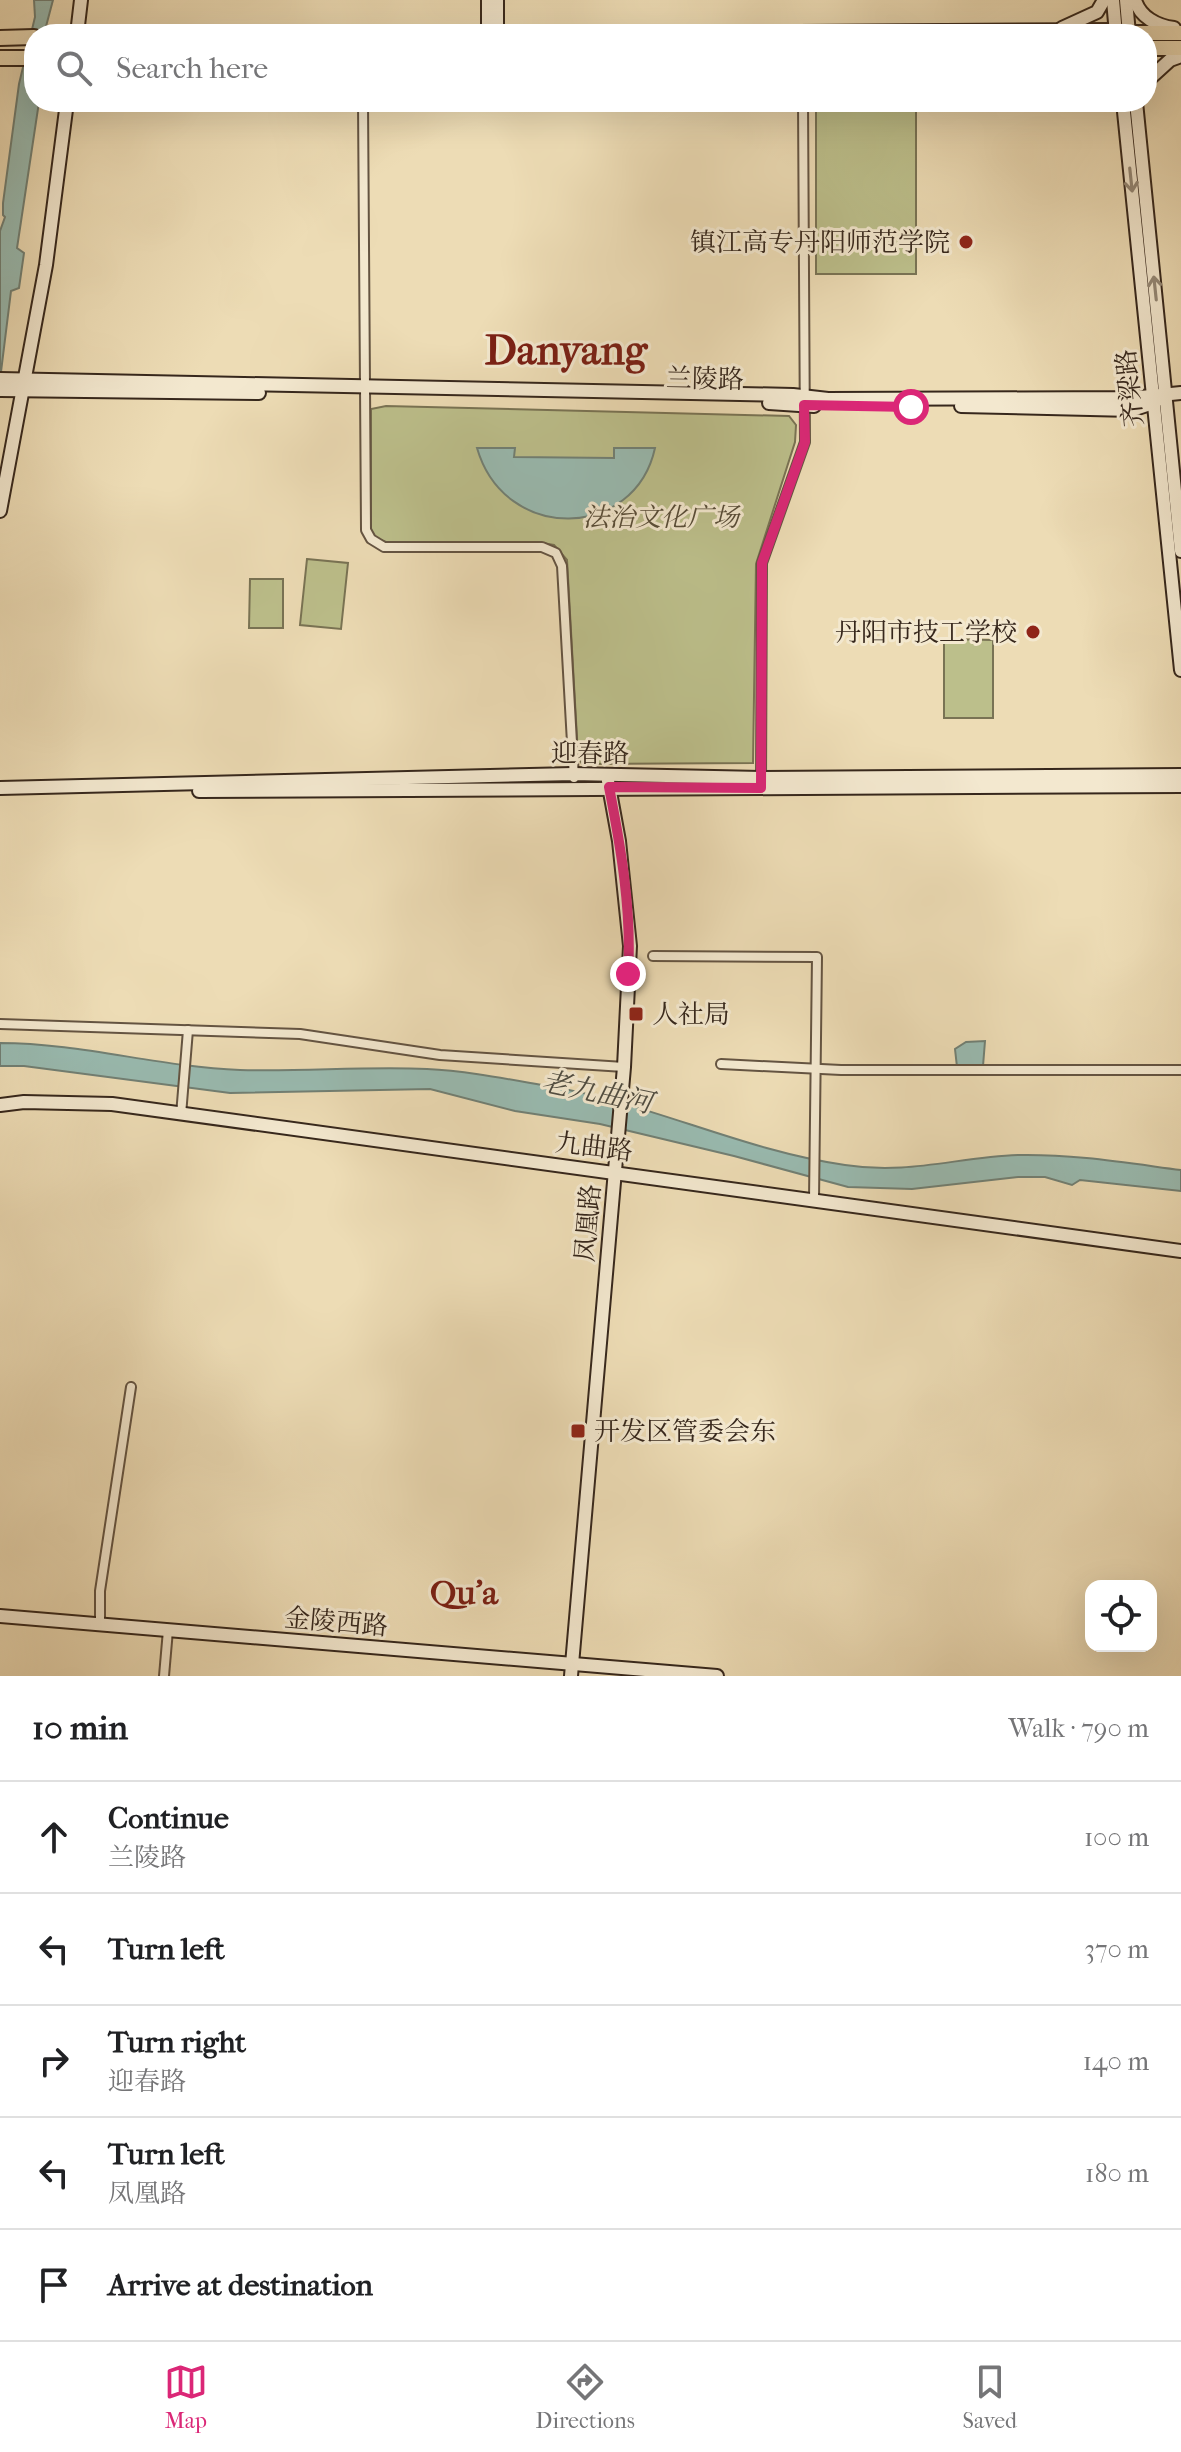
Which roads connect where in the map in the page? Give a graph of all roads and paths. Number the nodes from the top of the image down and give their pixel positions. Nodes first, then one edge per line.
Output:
1 (81, 0) edge
2 (488, 0) edge
3 (497, 0) edge
4 (1104, 0) edge
5 (1113, 0) edge
6 (1126, 0) edge
7 (1135, 0) edge
8 (78, 24) edge
9 (488, 24) edge
10 (497, 24) edge
11 (1076, 24) edge
12 (1120, 24) edge
13 (1124, 24) edge
14 (1156, 24) edge
15 (1157, 25) edge
16 (1181, 31) edge
17 (1157, 32) edge
18 (24, 37) edge
19 (0, 38) edge
20 (1157, 48) edge
21 (1181, 48) edge
22 (1181, 56) edge
23 (0, 58) edge
24 (24, 58) edge
25 (1157, 72) edge
26 (66, 112) edge
27 (363, 112) edge
28 (803, 112) edge
29 (1124, 112) edge
30 (1137, 112) edge
31 (2, 384) edge
32 (23, 385) junction
33 (364, 391) junction
34 (1181, 393) edge
35 (1157, 397) junction
36 (804, 400) junction
37 (0, 511) edge
38 (1181, 551) edge
39 (1181, 670) edge
40 (1181, 775) edge
41 (574, 781) junction
42 (608, 781) junction
43 (761, 783) junction
44 (1181, 786) edge
45 (0, 788) edge
46 (0, 796) edge
47 (653, 956) dead end
48 (0, 1024) edge
49 (188, 1030) junction
50 (721, 1064) dead end
51 (624, 1067) junction
52 (816, 1067) junction
53 (1181, 1070) edge
54 (0, 1105) edge
55 (181, 1115) junction
56 (615, 1172) junction
57 (814, 1200) junction
58 (1181, 1251) edge
59 (131, 1387) dead end
60 (0, 1616) edge
61 (100, 1624) junction
62 (168, 1630) junction
63 (572, 1670) edge
64 (164, 1676) edge
65 (717, 1676) edge

1 - 8 street
2 - 9 street
3 - 10 street
4 - 11 street
5 - 12 street
6 - 13 street
7 - 14 street
15 - 16 street
16 - 17 main road
18 - 19 main road
20 - 21 main road
22 - 25 street
23 - 24 main road
26 - 32 street
27 - 33 street
28 - 36 street
29 -> 35 street, 齐梁路
35 -> 30 street, 齐梁路
31 - 32 street, 兰陵路
32 - 33 street, 兰陵路
32 - 37 street
33 - 36 street, 兰陵路
33 - 41 street
34 - 35 street, 兰陵路
35 - 36 street, 兰陵路
35 - 38 street, 齐梁路
35 - 39 street, 齐梁路
36 - 43 street
40 - 43 street, 迎春路
41 - 42 street, 迎春路
41 - 45 street, 迎春路
41 - 46 street, 迎春路
42 - 43 street, 迎春路
42 - 51 street, 凤凰路
43 - 44 street, 迎春路
47 - 52 street
48 - 49 street
49 - 51 street
49 - 55 street
50 - 52 street
51 - 56 street, 凤凰路
52 - 53 street
52 - 57 street
54 - 55 street, 九曲路
55 - 56 street, 九曲路
56 - 57 street, 九曲路
56 - 63 street, 凤凰路
57 - 58 street, 九曲路
59 - 61 street
60 - 61 street, 金陵西路
61 - 62 street, 金陵西路
62 - 63 street, 金陵西路
62 - 64 street
63 - 65 street, 金陵西路

